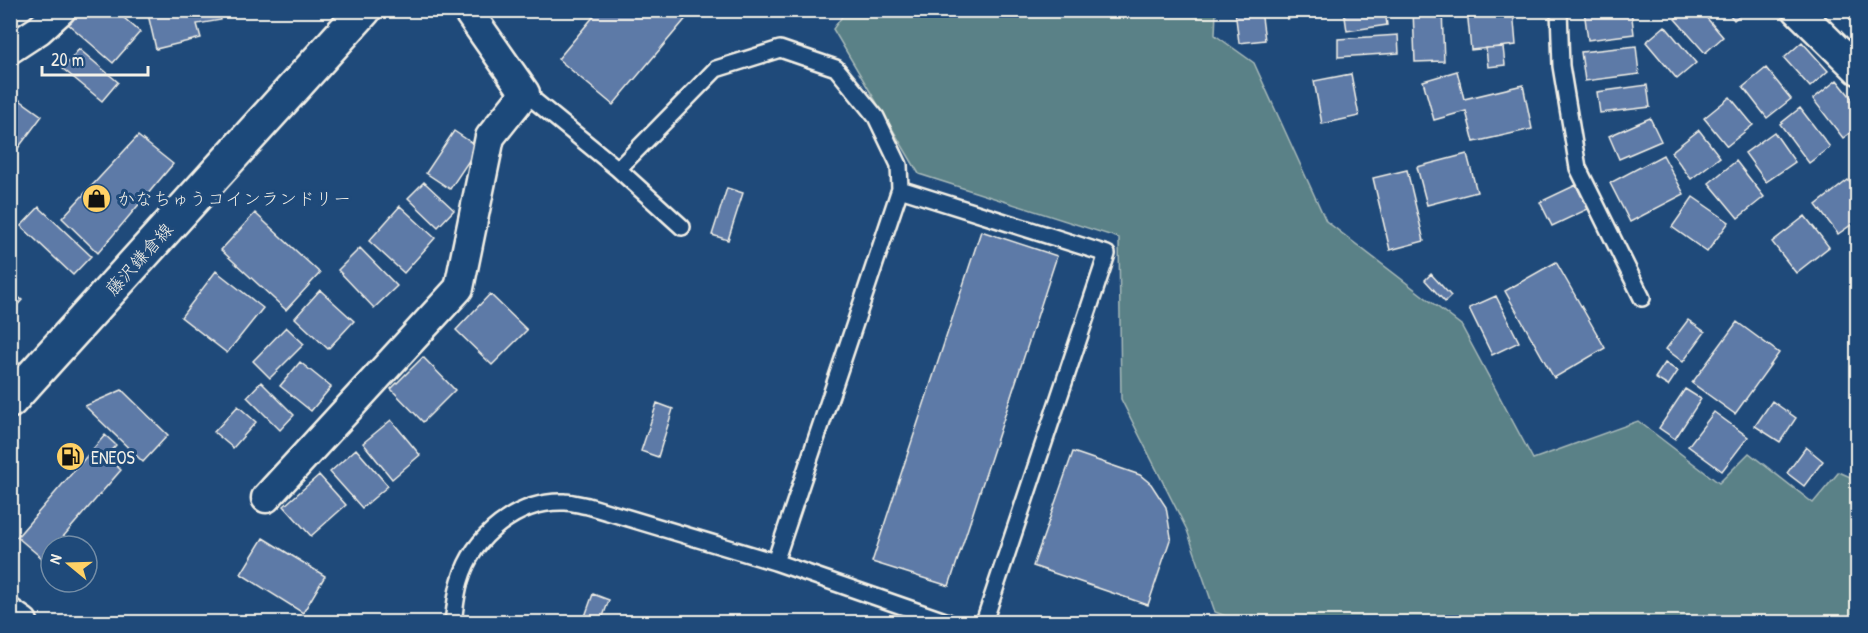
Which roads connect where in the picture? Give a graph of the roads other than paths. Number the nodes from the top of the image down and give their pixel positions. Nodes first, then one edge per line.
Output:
1 (61, 10) edge
2 (364, 10) edge
3 (467, 10) edge
4 (1559, 10) edge
5 (1797, 10) edge
6 (10, 48) edge
7 (1857, 69) edge
8 (525, 93) junction
9 (618, 169) junction
10 (900, 189) junction
11 (682, 227) dead end
12 (1642, 298) dead end
13 (10, 401) edge
14 (266, 498) dead end
15 (776, 562) junction
16 (10, 613) edge
17 (23, 622) edge
18 (453, 622) edge
19 (948, 622) edge
20 (984, 622) edge

1 - 6 street
2 - 13 main road, 藤沢鎌倉線
3 - 8 street
4 - 12 lane
5 - 7 street
8 - 9 lane
8 - 14 street
9 - 10 lane
9 - 11 lane
10 - 15 lane
10 - 20 lane
15 - 18 lane
15 - 19 lane
16 - 17 street

